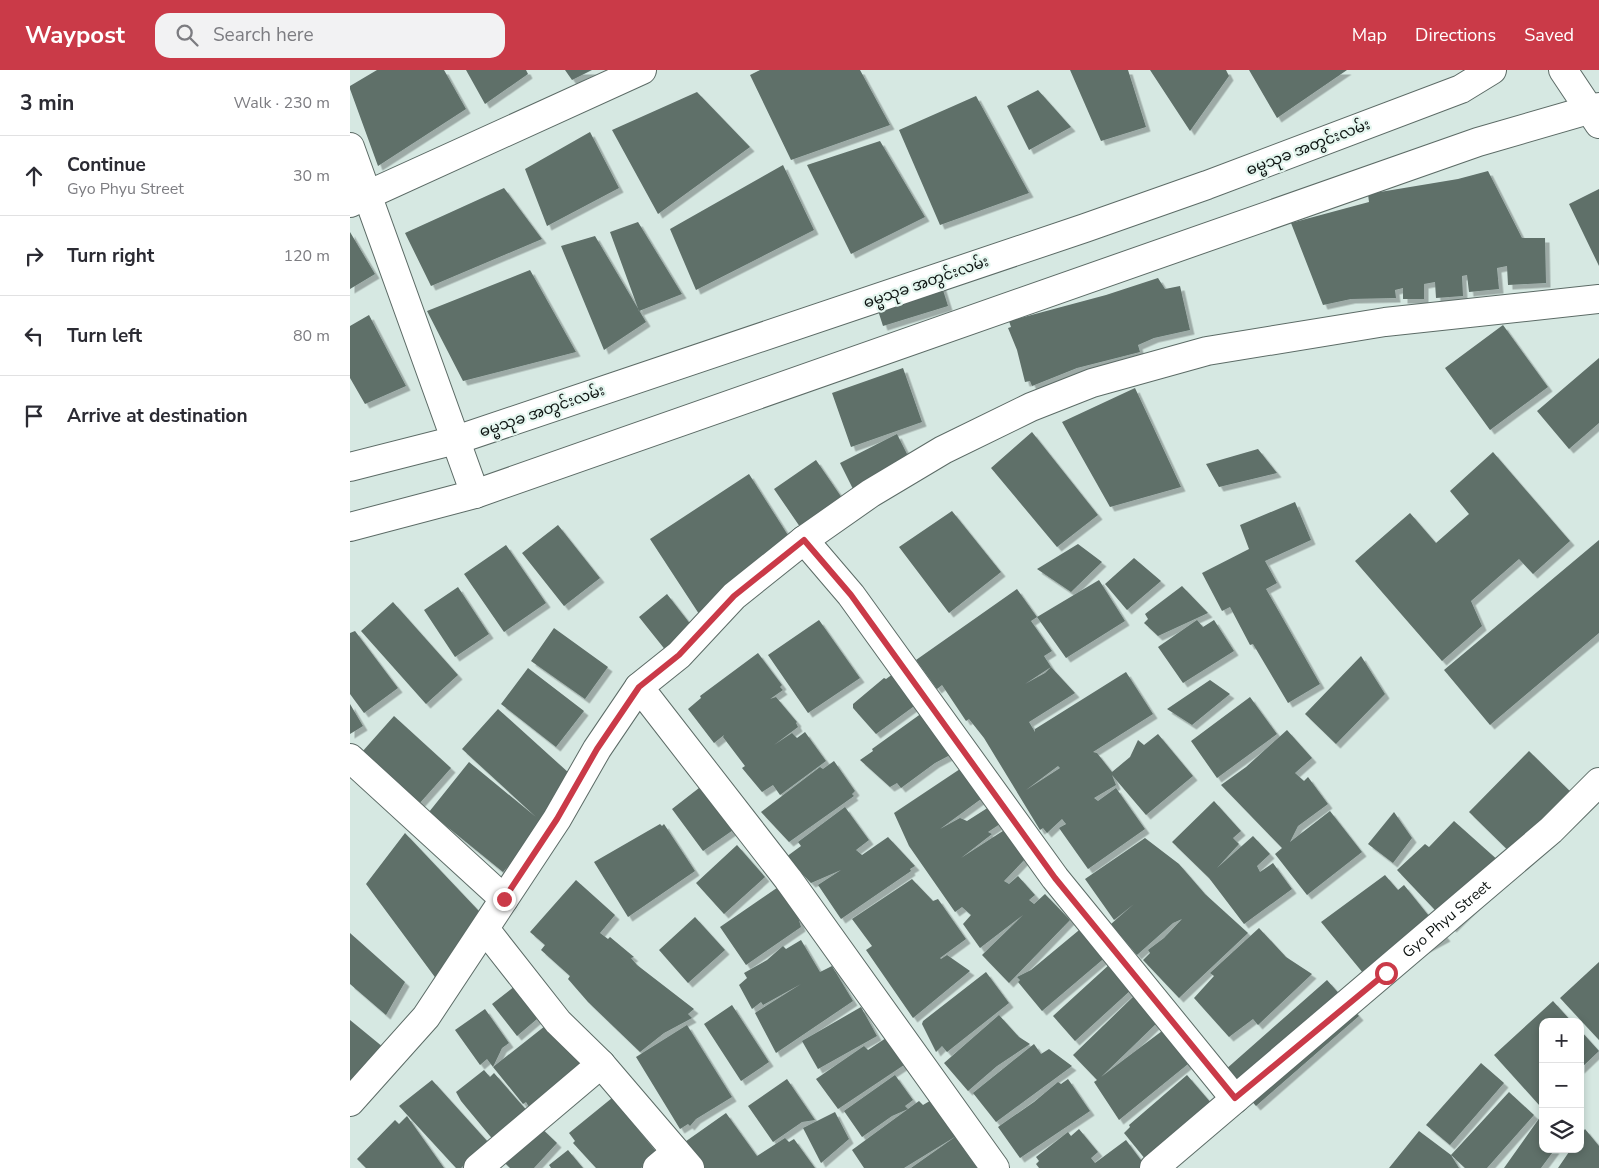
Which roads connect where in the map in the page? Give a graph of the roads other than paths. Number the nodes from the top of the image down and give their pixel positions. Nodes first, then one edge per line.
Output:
1 (642, 70) edge
2 (1492, 70) edge
3 (1563, 70) edge
4 (1595, 114) edge
5 (350, 147) edge
6 (359, 199) edge
7 (1599, 299) edge
8 (456, 440) junction
9 (350, 467) edge
10 (475, 494) junction
11 (350, 527) edge
12 (804, 540) junction
13 (639, 687) junction
14 (350, 758) edge
15 (1599, 782) edge
16 (504, 899) junction
17 (485, 928) junction
18 (601, 1064) junction
19 (1235, 1098) junction
20 (350, 1102) edge
21 (674, 1162) edge
22 (478, 1168) edge
23 (994, 1168) edge
24 (1154, 1168) edge

1 - 6 street
2 - 8 street, ဓမ္မသုခ အတွင်းလမ်း
3 - 4 street
4 - 10 street
5 - 6 street
6 - 8 street
7 - 12 street
8 - 9 street, ဓမ္မသုခ အတွင်းလမ်း
8 - 10 street
10 - 11 street
12 - 13 street
12 - 19 street
13 - 16 street
13 - 23 street
14 - 16 street
15 - 19 street, Gyo Phyu Street
16 - 17 street
17 - 18 street
17 - 20 street
18 - 21 street
18 - 22 street
19 - 24 street, Gyo Phyu Street

